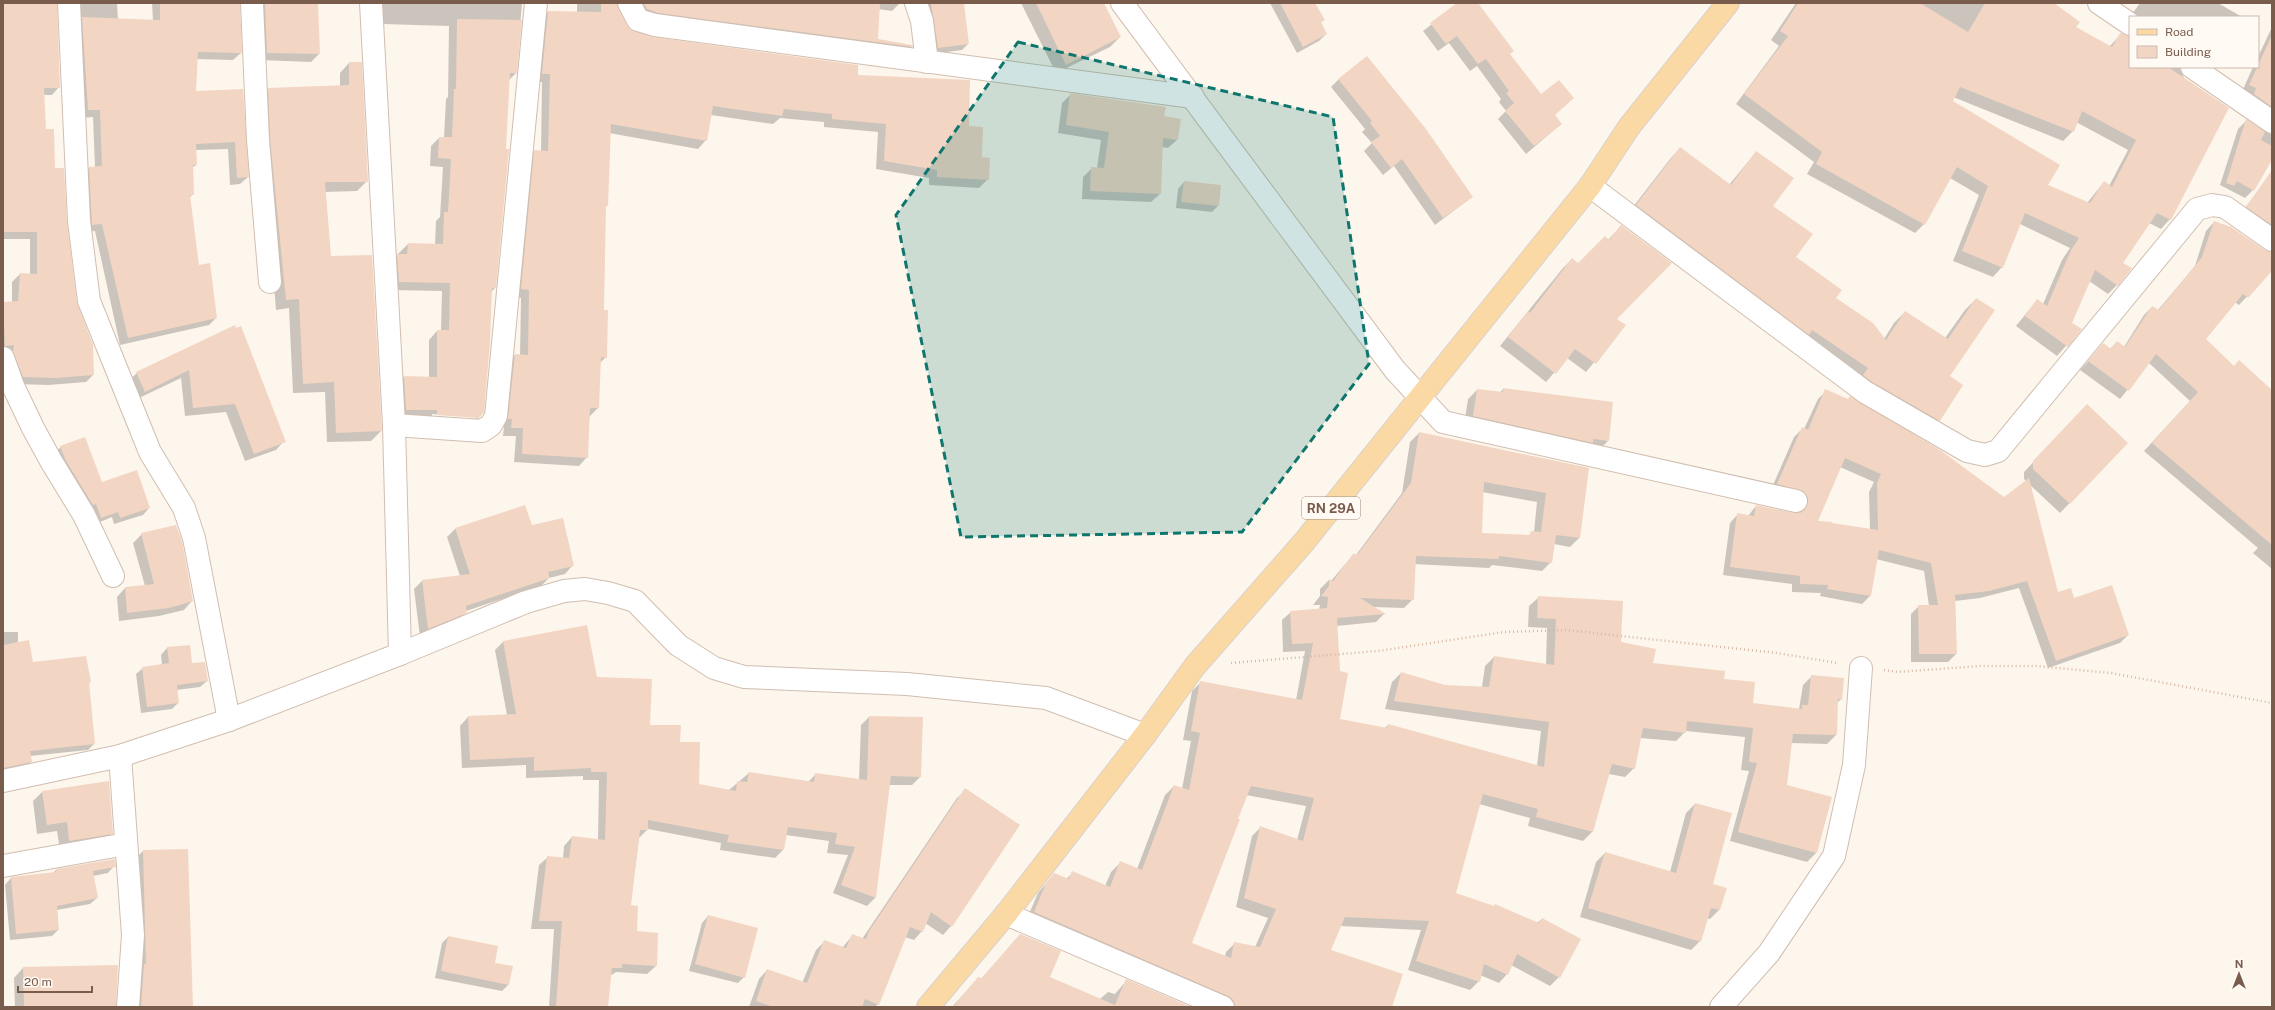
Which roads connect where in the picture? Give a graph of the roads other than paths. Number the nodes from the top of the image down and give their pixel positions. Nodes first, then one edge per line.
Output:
1 (69, 3) edge
2 (252, 3) edge
3 (371, 3) edge
4 (536, 3) edge
5 (629, 3) edge
6 (916, 3) edge
7 (1122, 3) edge
8 (1728, 3) edge
9 (2099, 3) edge
10 (2129, 23) edge
11 (927, 62) junction
12 (2193, 68) edge
13 (1193, 97) junction
14 (2272, 122) edge
15 (1590, 186) junction
16 (2272, 240) edge
17 (270, 282) dead end
18 (3, 358) edge
19 (1419, 398) junction
20 (394, 425) junction
21 (1796, 501) dead end
22 (113, 576) dead end
23 (400, 654) junction
24 (1861, 668) road end
25 (229, 720) junction
26 (1145, 735) junction
27 (120, 756) junction
28 (3, 781) edge
29 (126, 844) junction
30 (3, 866) edge
31 (1006, 914) junction
32 (128, 1007) edge
33 (928, 1007) edge
34 (1223, 1007) edge
35 (1721, 1007) edge

1 - 25 street
2 - 17 street
3 - 20 street
4 - 20 street
5 - 11 street
6 - 11 street
7 - 13 street
8 - 15 main road, RN 29A
9 - 10 street
11 - 13 street
12 - 14 street
13 - 19 street
15 - 16 street
15 - 19 main road, RN 29A
18 - 22 street
19 - 21 street
19 - 26 main road, RN 29A
20 - 23 street
23 - 25 street
23 - 26 street
24 - 35 street
25 - 27 street
26 - 31 main road, RN 29A
27 - 28 street
27 - 29 street
29 - 30 street
29 - 32 street
31 - 33 main road, RN 29A
31 - 34 street

